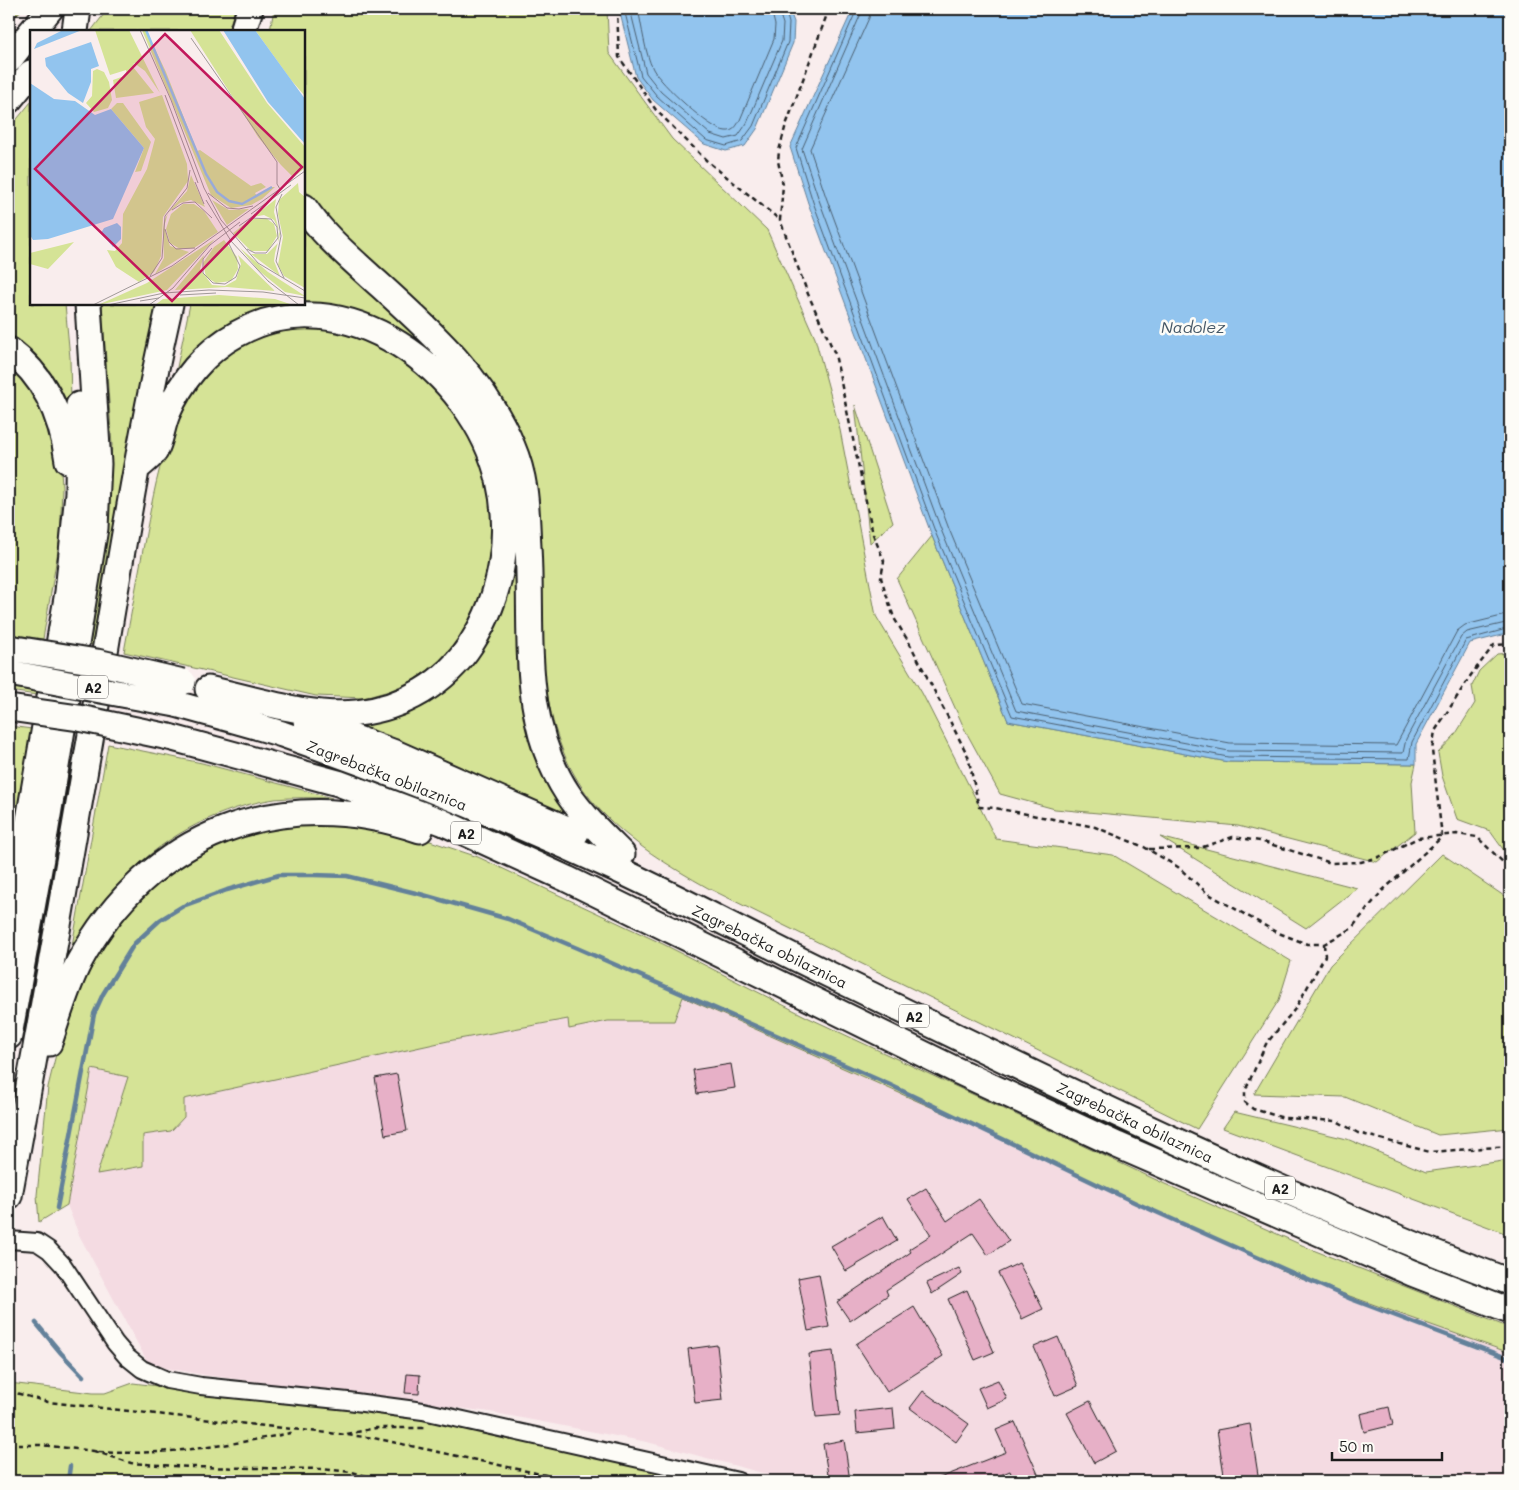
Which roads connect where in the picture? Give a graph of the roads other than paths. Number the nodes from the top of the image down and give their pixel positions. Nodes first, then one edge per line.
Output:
1 (50, 9) edge
2 (78, 9) edge
3 (84, 9) edge
4 (250, 9) edge
5 (267, 9) edge
6 (34, 30) edge
7 (67, 30) edge
8 (75, 30) edge
9 (243, 30) edge
10 (262, 30) edge
11 (30, 34) edge
12 (9, 60) edge
13 (30, 74) edge
14 (9, 100) edge
15 (305, 208) edge
16 (76, 305) edge
17 (88, 305) edge
18 (170, 305) edge
19 (9, 350) edge
20 (137, 468) junction
21 (72, 553) junction
22 (9, 648) edge
23 (9, 672) edge
24 (208, 689) junction
25 (180, 693) junction
26 (9, 708) edge
27 (22, 853) junction
28 (622, 854) junction
29 (9, 885) edge
30 (670, 929) junction
31 (9, 936) edge
32 (773, 948) junction
33 (9, 1036) edge
34 (20, 1134) junction
35 (9, 1196) edge
36 (9, 1240) edge
37 (1510, 1282) edge
38 (1510, 1311) edge
39 (738, 1481) edge

1 - 6 highway
2 - 8 highway, bridge
3 - 7 highway
4 - 9 highway
5 - 10 highway
11 - 12 highway
13 - 14 highway
15 - 28 highway
16 - 21 highway
17 - 33 highway
18 - 20 highway
19 - 21 highway
20 - 24 highway
20 - 34 highway
21 - 27 highway
22 - 25 highway, bridge
23 - 25 highway, Zagrebačka obilaznica / A2, bridge
24 - 25 highway
24 - 28 highway
25 - 32 highway, Zagrebačka obilaznica / A2
26 - 30 highway, Zagrebačka obilaznica / A2, bridge
27 - 29 highway
27 - 31 highway
28 - 32 highway
30 - 34 highway
30 - 38 highway, Zagrebačka obilaznica / A2
32 - 37 highway, Zagrebačka obilaznica / A2
34 - 35 highway
36 - 39 lane

